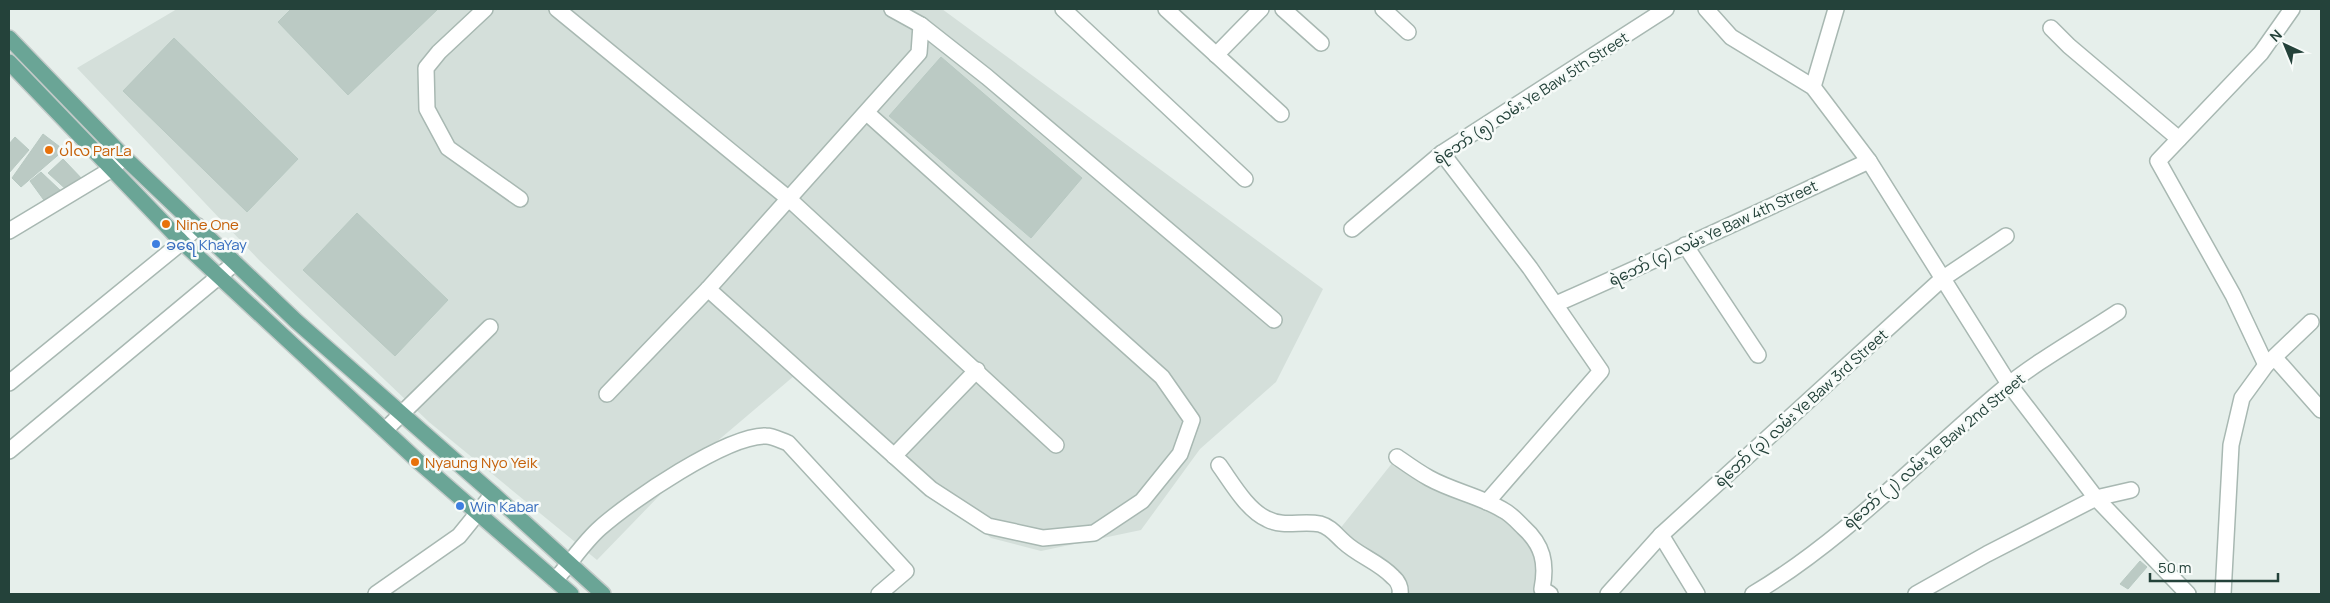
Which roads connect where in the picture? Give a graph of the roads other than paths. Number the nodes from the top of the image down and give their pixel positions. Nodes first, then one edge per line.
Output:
1 (485, 9) edge
2 (557, 9) edge
3 (892, 9) edge
4 (1063, 9) edge
5 (1166, 9) edge
6 (1261, 9) edge
7 (1283, 9) edge
8 (1383, 9) edge
9 (1666, 9) edge
10 (1706, 9) edge
11 (1836, 9) edge
12 (2292, 9) edge
13 (922, 25) junction
14 (2051, 28) dead end
15 (1408, 32) dead end
16 (9, 38) edge
17 (1321, 43) dead end
18 (1216, 55) junction
19 (9, 62) edge
20 (1813, 87) junction
21 (867, 113) junction
22 (1281, 114) dead end
23 (2178, 139) junction
24 (1442, 153) junction
25 (124, 157) junction
26 (1869, 161) junction
27 (112, 169) junction
28 (1245, 179) dead end
29 (520, 199) dead end
30 (789, 199) junction
31 (198, 226) junction
32 (1352, 229) dead end
33 (9, 232) edge
34 (2006, 236) dead end
35 (182, 242) junction
36 (1685, 245) junction
37 (234, 263) junction
38 (220, 277) junction
39 (1942, 279) junction
40 (708, 289) junction
41 (1556, 304) junction
42 (2118, 312) dead end
43 (1274, 320) dead end
44 (2311, 322) dead end
45 (490, 327) dead end
46 (1758, 355) dead end
47 (2271, 361) junction
48 (977, 370) junction
49 (9, 383) edge
50 (2009, 384) junction
51 (608, 394) dead end
52 (2321, 410) edge
53 (400, 415) junction
54 (385, 430) junction
55 (1056, 445) dead end
56 (9, 451) edge
57 (894, 456) junction
58 (1396, 457) dead end
59 (1219, 466) dead end
60 (2131, 490) dead end
61 (493, 494) junction
62 (2096, 498) junction
63 (1487, 502) junction
64 (478, 514) junction
65 (1661, 535) junction
66 (570, 564) junction
67 (555, 580) junction
68 (376, 594) edge
69 (571, 594) edge
70 (602, 594) edge
71 (879, 594) edge
72 (1400, 594) edge
73 (1550, 594) edge
74 (1608, 594) edge
75 (1697, 594) edge
76 (1753, 594) edge
77 (1916, 594) edge
78 (2188, 594) edge
79 (2223, 594) edge

1 - 29 street
2 - 30 street
3 - 13 street
4 - 28 street
5 - 18 street
6 - 18 street
7 - 17 street
8 - 15 street
9 - 24 street, ရဲဘော် (၅) လမ်း Ye Baw 5th Street
10 - 20 street
11 - 20 street
12 - 23 street
13 - 21 street
13 - 43 street
14 - 23 street
16 - 25 main road
18 - 22 street
19 - 27 main road
20 - 26 street
21 - 30 street
21 - 57 street
23 - 47 street
24 - 32 street, ရဲဘော် (၅) လမ်း Ye Baw 5th Street
24 - 41 street
25 - 27 street
25 - 31 main road
26 - 36 street, ရဲဘော် (၄) လမ်း Ye Baw 4th Street
26 - 39 street
27 - 33 street
27 - 35 main road
30 - 40 street
30 - 48 street
31 - 35 street
31 - 37 main road
34 - 39 street, ရဲဘော် (၃) လမ်း Ye Baw 3rd Street
35 - 38 main road
35 - 49 street
36 - 41 street, ရဲဘော် (၄) လမ်း Ye Baw 4th Street
36 - 46 street
37 - 38 street
37 - 53 main road
38 - 54 main road
38 - 56 street
39 - 50 street
39 - 65 street, ရဲဘော် (၃) လမ်း Ye Baw 3rd Street
40 - 51 street
40 - 57 street
41 - 63 street
42 - 50 street, ရဲဘော် (၂) လမ်း Ye Baw 2nd Street
44 - 47 street
45 - 53 street
47 - 52 street
47 - 79 street
48 - 55 street
48 - 57 street
50 - 62 street
50 - 76 street, ရဲဘော် (၂) လမ်း Ye Baw 2nd Street
53 - 54 street
53 - 61 main road
54 - 64 main road
58 - 63 street
59 - 72 street
60 - 62 street
61 - 64 street
61 - 66 main road
62 - 77 street
62 - 78 street
63 - 73 street
64 - 67 main road
64 - 68 street
65 - 74 street, ရဲဘော် (၃) လမ်း Ye Baw 3rd Street
65 - 75 street
66 - 67 street
66 - 70 main road
66 - 71 street
67 - 69 main road

